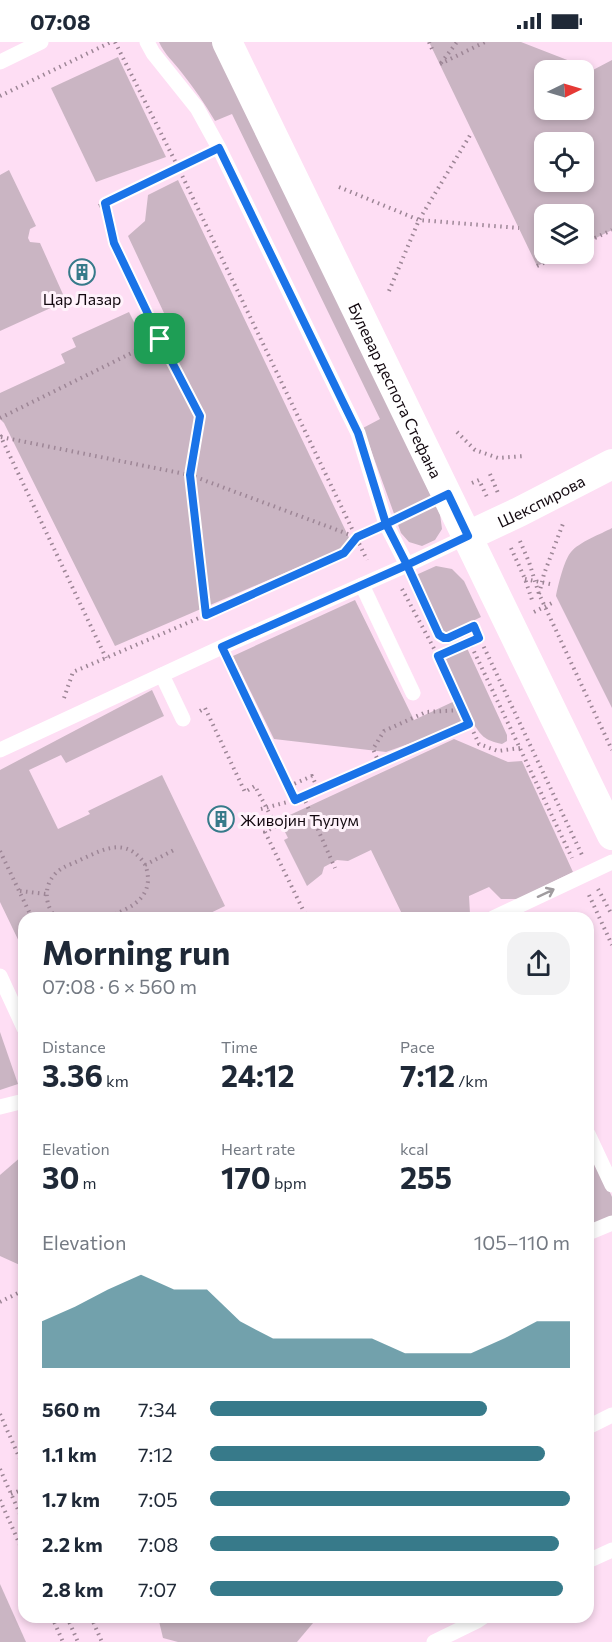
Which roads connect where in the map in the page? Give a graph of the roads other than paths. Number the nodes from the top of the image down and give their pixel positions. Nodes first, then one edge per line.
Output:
1 (42, 42) edge
2 (147, 42) edge
3 (227, 42) edge
4 (0, 62) edge
5 (612, 464) edge
6 (468, 536) junction
7 (407, 565) junction
8 (362, 585) junction
9 (162, 675) junction
10 (413, 693) dead end
11 (183, 719) road end
12 (0, 750) edge
13 (612, 835) edge
14 (612, 862) edge
15 (506, 912) edge
16 (0, 975) edge
17 (18, 1015) edge
18 (18, 1102) edge
19 (0, 1107) edge
20 (594, 1147) edge
21 (612, 1185) edge
22 (612, 1222) edge
23 (594, 1230) edge
24 (612, 1415) edge
25 (594, 1424) edge
26 (612, 1550) edge
27 (594, 1559) edge
28 (473, 1623) edge
29 (434, 1642) edge

1 - 4 lane
2 - 7 lane
3 - 6 street, Булевар деспота Стефана
5 - 6 street, Шекспирова
6 - 7 lane
6 - 13 street, Булевар деспота Стефана
7 - 8 lane
8 - 9 lane
8 - 10 lane
9 - 11 lane
9 - 12 lane
15 -> 14 lane
16 - 17 lane
18 - 19 lane
20 - 21 lane
22 - 23 lane
24 - 25 lane
26 - 27 lane
28 - 29 lane

